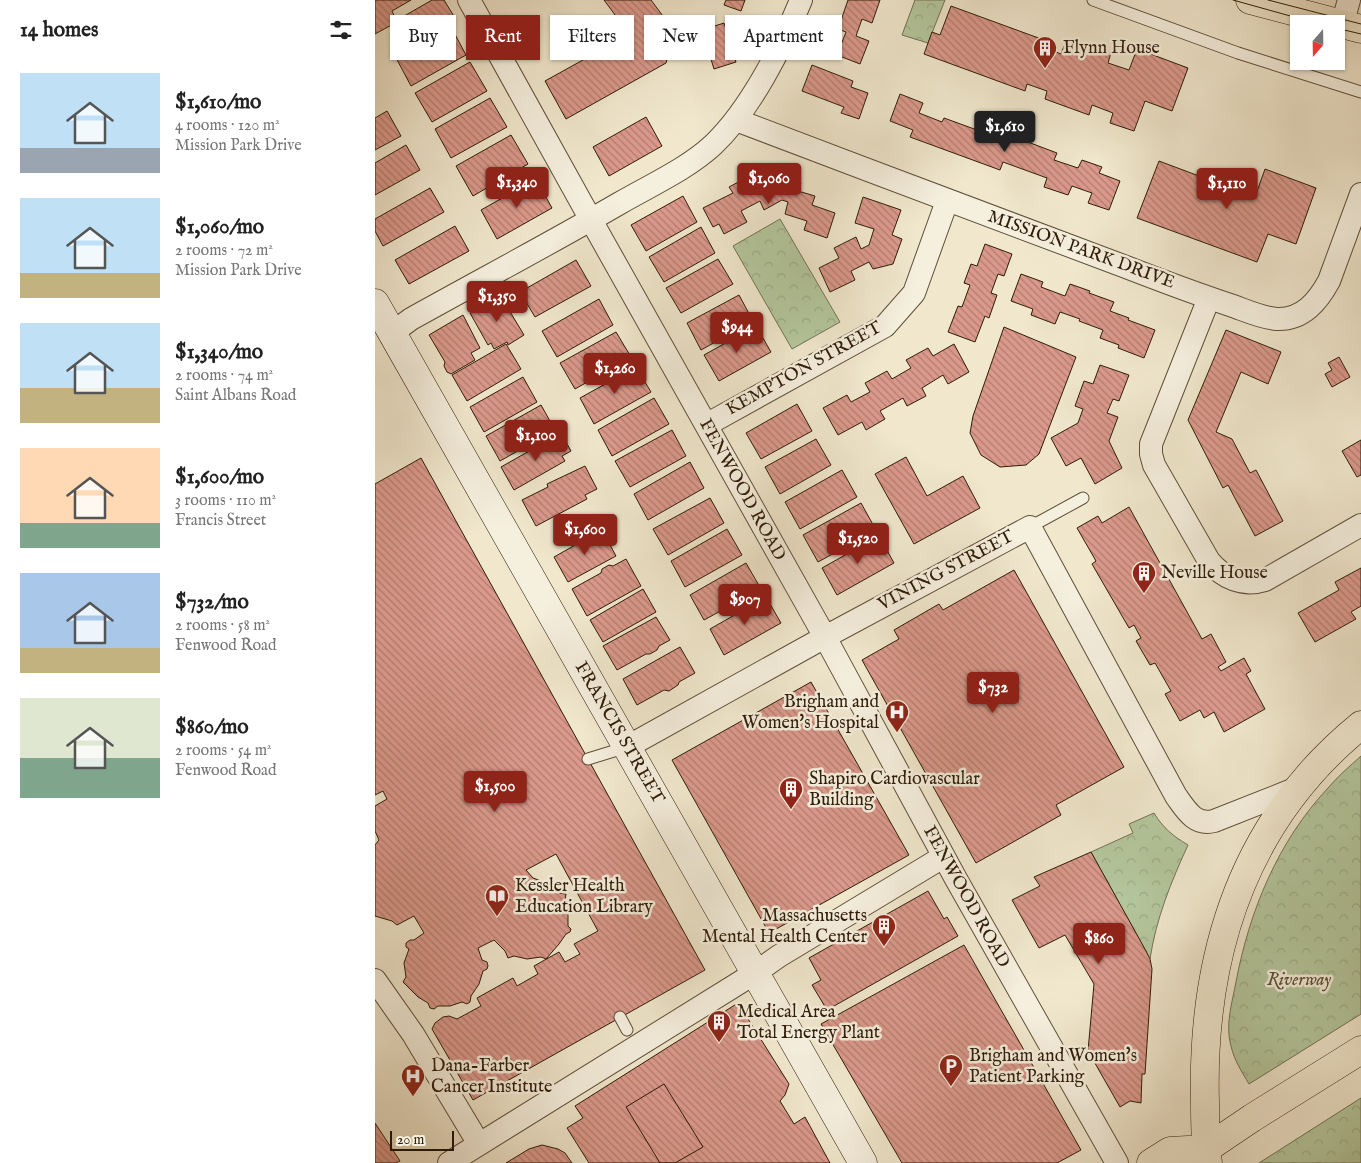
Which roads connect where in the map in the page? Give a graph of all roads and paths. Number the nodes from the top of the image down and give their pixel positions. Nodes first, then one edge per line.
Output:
1 (469, 0) edge
2 (801, 0) edge
3 (1093, 0) edge
4 (1250, 0) edge
5 (1351, 18) edge
6 (1361, 92) edge
7 (736, 120) junction
8 (1361, 194) edge
9 (947, 201) junction
10 (591, 220) junction
11 (1209, 298) junction
12 (375, 303) edge
13 (392, 333) junction
14 (706, 425) junction
15 (1083, 498) dead end
16 (1030, 526) junction
17 (1361, 526) edge
18 (825, 637) junction
19 (1361, 725) edge
20 (627, 747) junction
21 (588, 759) dead end
22 (1300, 787) junction
23 (943, 857) junction
24 (755, 973) junction
25 (375, 980) edge
26 (620, 1017) dead end
27 (627, 1030) dead end
28 (1361, 1050) edge
29 (479, 1144) junction
30 (1203, 1158) edge
31 (449, 1163) edge
32 (863, 1163) edge
33 (1117, 1163) edge
34 (1151, 1163) edge

1 - 10 street, FENWOOD ROAD
2 - 7 street
3 - 6 lane
4 - 5 main road
7 - 9 street, MISSION PARK DRIVE
7 - 10 street
8 - 11 street, MISSION PARK DRIVE
9 - 11 street, MISSION PARK DRIVE
9 - 14 street, KEMPTON STREET
10 - 13 street
10 - 14 street, FENWOOD ROAD
11 - 17 street
12 - 13 main road, FRANCIS STREET
13 - 20 main road, FRANCIS STREET
14 - 18 street, FENWOOD ROAD
15 - 16 lane
16 - 18 street, VINING STREET
16 - 22 street, VINING STREET
18 - 20 street, VINING STREET
18 - 23 street, FENWOOD ROAD
19 - 22 main road
20 - 21 lane
20 - 24 main road, FRANCIS STREET
22 - 30 main road
23 - 24 street
23 - 33 street, FENWOOD ROAD
24 - 29 street
24 - 32 main road, FRANCIS STREET
25 - 29 street
26 - 27 lane
28 - 30 main road
29 - 31 street
30 - 34 main road

